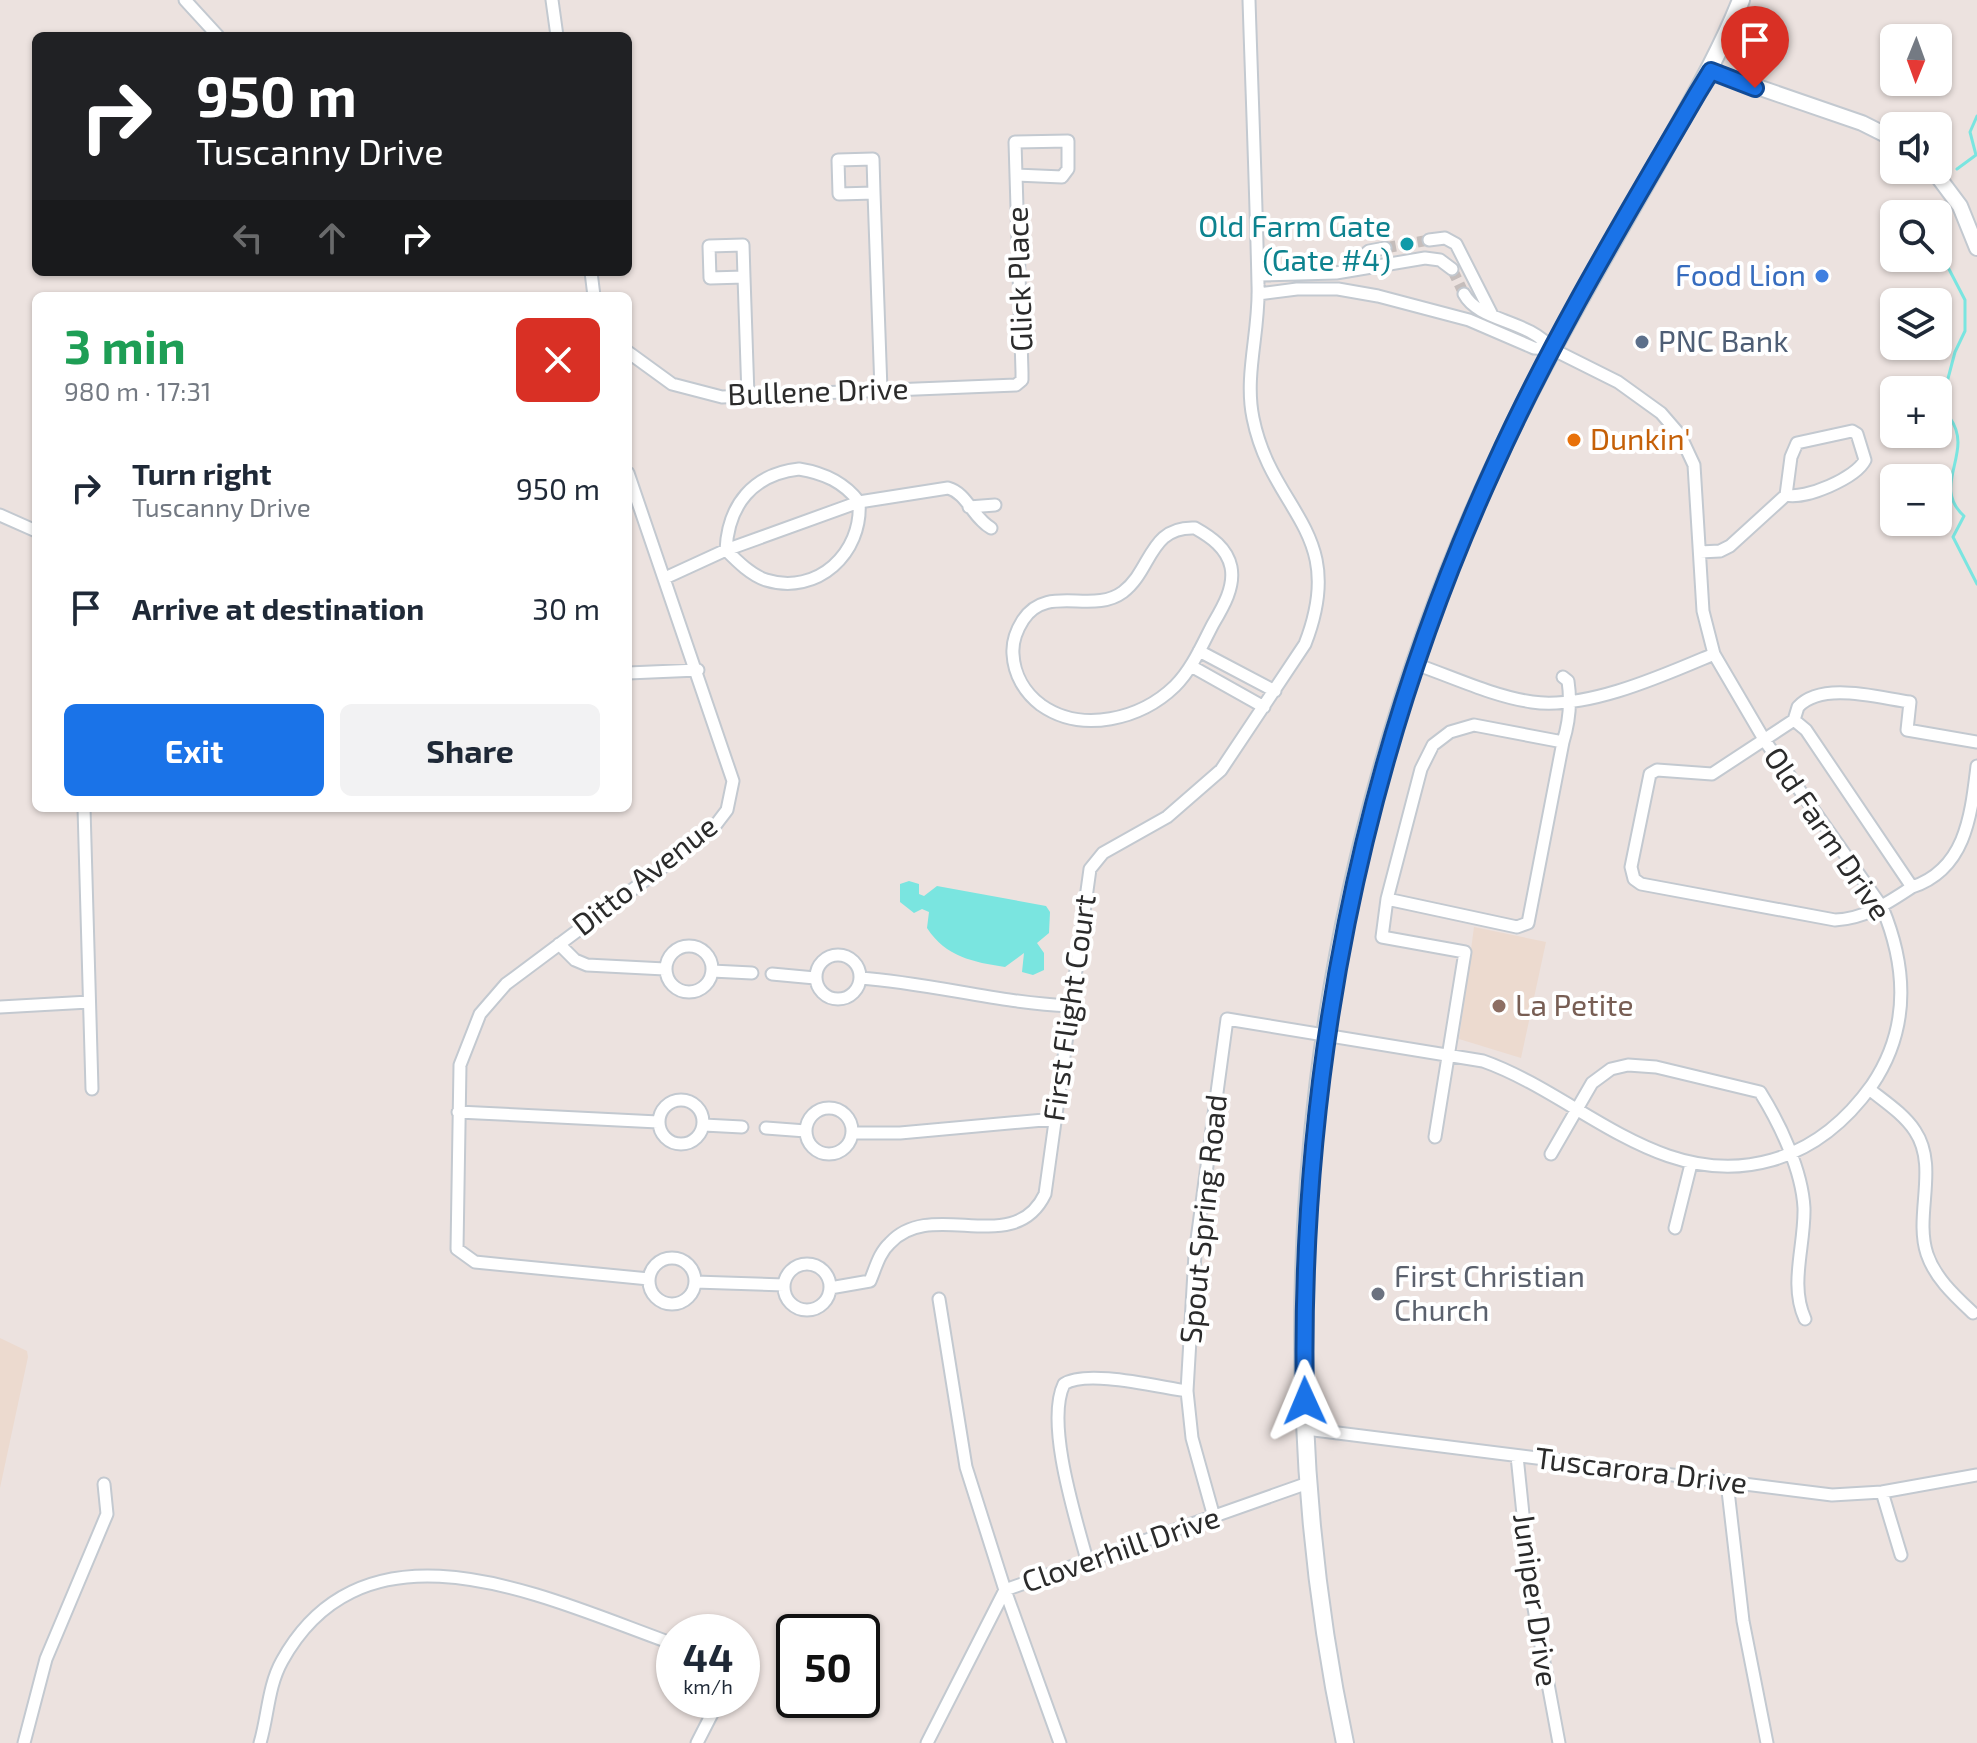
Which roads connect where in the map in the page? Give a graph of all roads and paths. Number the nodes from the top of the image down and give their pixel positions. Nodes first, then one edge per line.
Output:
1 (185, 0) edge
2 (552, 0) edge
3 (1249, 0) edge
4 (1741, 0) edge
5 (214, 32) edge
6 (556, 32) edge
7 (1711, 71) junction
8 (1880, 132) edge
9 (1016, 175) junction
10 (1944, 184) edge
11 (874, 193) dead end
12 (1429, 240) tunnel mouth
13 (1385, 248) tunnel mouth
14 (1977, 248) edge
15 (1452, 269) dead end
16 (1344, 272) junction
17 (744, 277) dead end
18 (1258, 285) junction
19 (1464, 294) tunnel mouth
20 (1492, 315) junction
21 (1552, 349) junction
22 (632, 355) edge
23 (1020, 383) joint
24 (881, 390) junction
25 (748, 396) junction
26 (632, 484) edge
27 (1786, 495) junction
28 (859, 502) junction
29 (995, 505) dead end
30 (969, 507) junction
31 (0, 515) edge
32 (991, 528) dead end
33 (32, 529) edge
34 (726, 550) junction
35 (1700, 552) junction
36 (665, 578) junction
37 (1199, 651) junction
38 (1714, 654) junction
39 (1415, 664) junction
40 (1191, 666) junction
41 (698, 670) junction
42 (632, 673) edge
43 (1563, 673) dead end
44 (1275, 691) junction
45 (1568, 702) junction
46 (1264, 707) junction
47 (1794, 720) junction
48 (1765, 741) junction
49 (1563, 742) junction
50 (1977, 742) edge
51 (1977, 766) edge
52 (84, 812) edge
53 (1912, 887) junction
54 (1387, 899) junction
55 (1882, 907) junction
56 (559, 944) junction
57 (665, 969) junction
58 (712, 971) junction
59 (752, 973) dead end
60 (772, 974) dead end
61 (815, 978) junction
62 (860, 978) junction
63 (89, 1002) junction
64 (1070, 1006) junction
65 (0, 1007) edge
66 (1326, 1036) junction
67 (1448, 1053) junction
68 (92, 1089) dead end
69 (1869, 1089) junction
70 (1577, 1110) junction
71 (458, 1112) junction
72 (1055, 1119) junction
73 (658, 1122) junction
74 (704, 1125) junction
75 (742, 1127) dead end
76 (766, 1128) dead end
77 (806, 1131) junction
78 (852, 1133) junction
79 (1435, 1137) dead end
80 (1551, 1154) dead end
81 (1789, 1155) junction
82 (1691, 1164) junction
83 (1675, 1228) dead end
84 (649, 1279) junction
85 (695, 1282) junction
86 (784, 1285) junction
87 (830, 1288) junction
88 (939, 1299) dead end
89 (1973, 1313) dead end
90 (1805, 1319) dead end
91 (1187, 1391) junction
92 (1306, 1429) junction
93 (1517, 1456) junction
94 (1977, 1475) edge
95 (1727, 1482) junction
96 (1308, 1483) junction
97 (104, 1484) dead end
98 (1882, 1492) junction
99 (1214, 1517) junction
100 (1901, 1555) dead end
101 (1087, 1560) junction
102 (1005, 1590) junction
103 (656, 1638) edge
104 (710, 1718) edge
105 (24, 1743) edge
106 (260, 1743) edge
107 (697, 1743) edge
108 (927, 1743) edge
109 (1060, 1743) edge
110 (1345, 1743) edge
111 (1559, 1743) edge
112 (1767, 1743) edge

1 - 5 street
2 - 6 street
3 - 18 street, First Flight Court
4 - 7 main road
7 - 8 street
7 - 21 main road
9 - 9 street, Glick Place
9 - 23 street, Glick Place
10 - 14 street
11 - 24 street
12 - 20 street
13 - 16 street
15 - 16 street
16 - 18 street
17 - 25 street
18 - 21 street
18 - 44 street, First Flight Court
19 - 20 street
20 - 21 street
21 - 35 street, Old Farm Drive
21 - 39 main road
22 - 25 street, Bullene Drive
23 - 24 street, Bullene Drive
24 - 25 street, Bullene Drive
26 - 36 street, Ditto Avenue
27 - 27 street
27 - 35 street
28 - 30 street
28 - 34 street
28 - 34 street
28 - 34 street
29 - 30 street
30 - 32 street
31 - 33 street
34 - 36 street
35 - 38 street, Old Farm Drive
36 - 41 street, Ditto Avenue
37 - 40 street
37 - 40 street
37 - 44 street
38 - 45 street
38 - 48 street, Old Farm Drive
39 - 45 street
39 - 66 main road
40 - 46 street
41 - 42 street
41 - 56 street, Ditto Avenue
43 - 45 street
44 - 46 street, First Flight Court
45 - 49 street
46 - 64 street, First Flight Court
47 - 48 street
47 - 50 street
47 - 53 street
48 - 55 street, Old Farm Drive
48 - 55 street
49 - 54 street
49 - 54 street
51 - 53 street
52 - 63 street
53 - 55 street
54 - 67 street
55 - 69 street, Old Farm Drive
56 - 57 street
56 - 71 street, Ditto Avenue
57 - 58 street
57 - 58 street
58 - 59 street
60 - 61 street
61 - 62 street
61 - 62 street
62 - 64 street
63 - 65 street
63 - 68 street
64 - 72 street, First Flight Court
66 - 67 street, Old Farm Drive
66 - 91 street, Spout Spring Road
66 - 92 main road
67 - 70 street, Old Farm Drive
67 - 79 street
69 - 81 street, Old Farm Drive
69 - 89 street
70 - 80 street
70 - 81 street
70 - 82 street, Old Farm Drive
71 - 73 street
71 - 84 street, Ditto Avenue
72 - 78 street
72 - 87 street, First Flight Court
73 - 74 street
73 - 74 street
74 - 75 street
76 - 77 street
77 - 78 street
77 - 78 street
81 - 82 street, Old Farm Drive
81 - 90 street
82 - 83 street
84 - 85 street
84 - 85 street
85 - 86 street
86 - 87 street
86 - 87 street
88 - 102 street
91 - 99 street, Spout Spring Road
91 - 101 street
92 - 93 street, Tuscarora Drive
92 - 96 main road
93 - 95 street, Tuscarora Drive
93 - 111 street, Juniper Drive
94 - 98 street, Tuscarora Drive
95 - 98 street, Tuscarora Drive
95 - 112 street
96 - 99 street, Cloverhill Drive
96 - 110 main road
97 - 105 street
98 - 100 street
99 - 101 street, Cloverhill Drive
101 - 102 street, Cloverhill Drive
102 - 108 street, Cloverhill Drive
102 - 109 street
103 - 106 street
104 - 107 street

